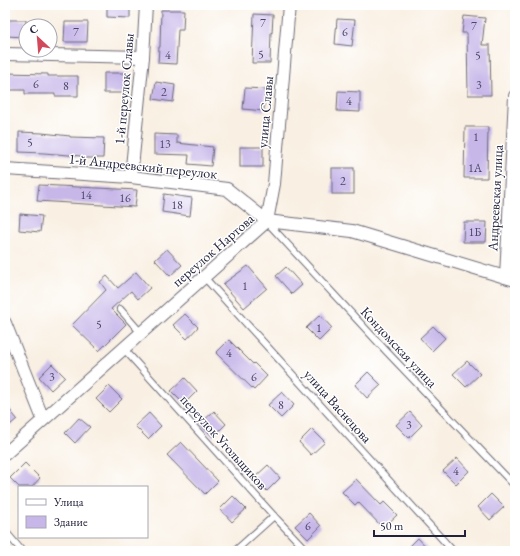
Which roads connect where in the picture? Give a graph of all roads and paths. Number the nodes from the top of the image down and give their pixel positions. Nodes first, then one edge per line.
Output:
1 (146, 5) edge
2 (289, 5) edge
3 (5, 54) edge
4 (143, 57) junction
5 (515, 96) edge
6 (5, 169) edge
7 (131, 176) junction
8 (267, 222) junction
9 (204, 277) junction
10 (510, 278) edge
11 (120, 309) dead end
12 (5, 323) edge
13 (141, 333) junction
14 (124, 349) junction
15 (43, 419) junction
16 (5, 454) edge
17 (515, 486) edge
18 (274, 516) junction
19 (5, 531) edge
20 (22, 551) edge
21 (235, 551) edge
22 (307, 551) edge
23 (453, 551) edge

1 - 4 street, 1-й переулок Славы
2 - 8 street, улица Славы
3 - 4 street
4 - 7 street, 1-й переулок Славы
5 - 10 street, Андреевская улица
6 - 7 street, 1-й Андреевский переулок
7 - 8 street, 1-й Андреевский переулок
8 - 9 street, переулок Нартова
8 - 10 street, переулок Нартова
8 - 17 lane, Кондомская улица
9 - 13 street, переулок Нартова
9 - 23 lane, улица Васнецова
11 - 13 lane
12 - 15 street
13 - 14 street, переулок Нартова
14 - 15 street, переулок Нартова
14 - 18 lane, переулок Угольщиков
15 - 16 street, переулок Нартова
18 - 21 lane
18 - 22 lane, переулок Угольщиков
19 - 20 lane

